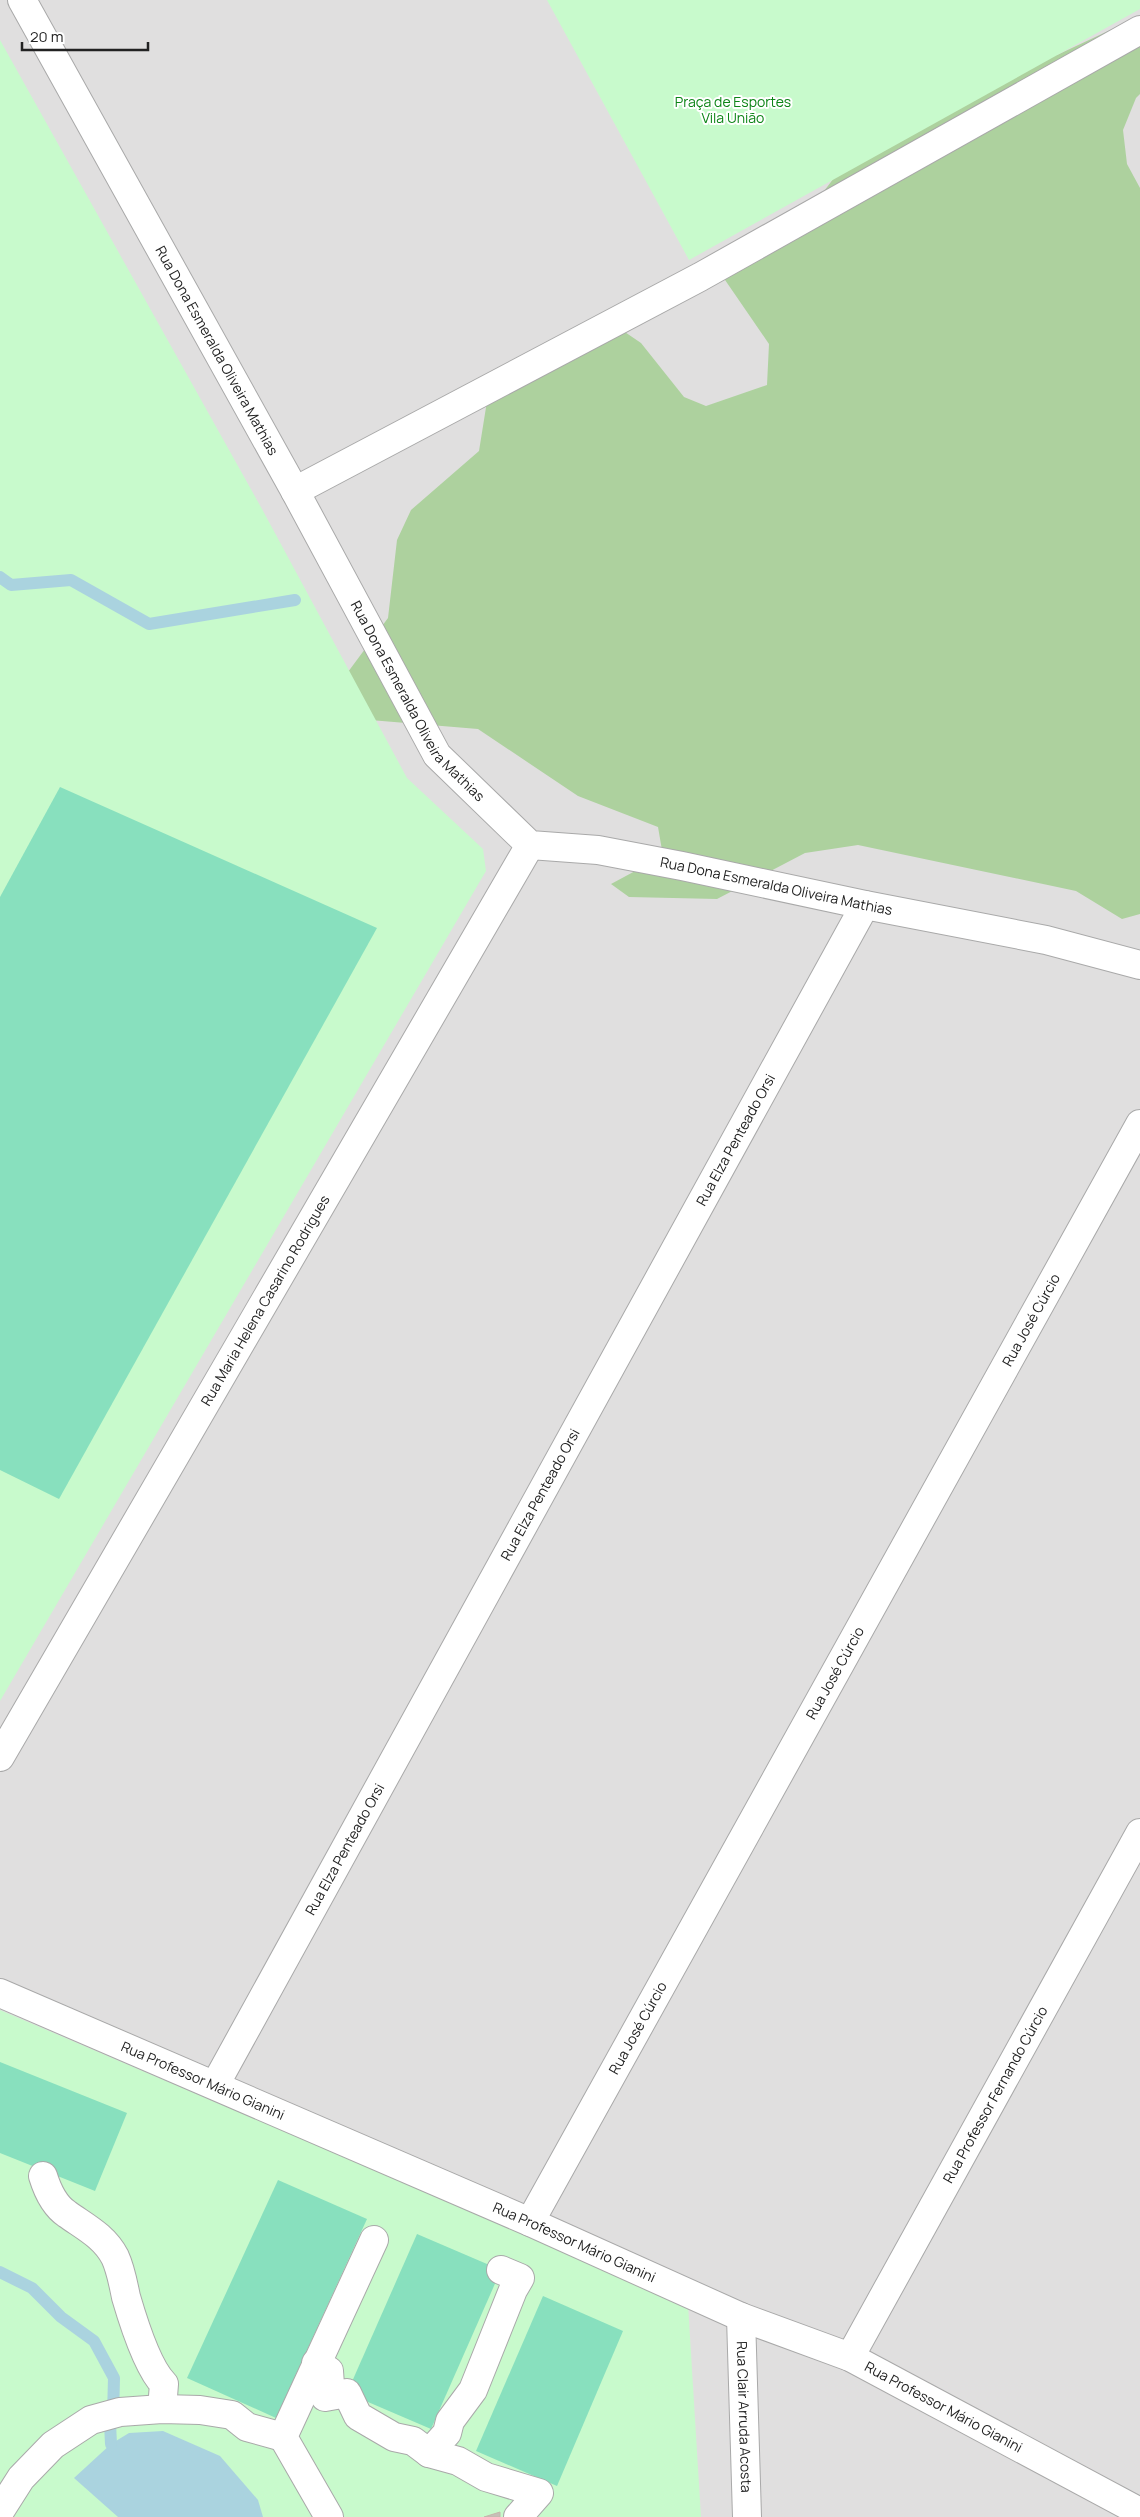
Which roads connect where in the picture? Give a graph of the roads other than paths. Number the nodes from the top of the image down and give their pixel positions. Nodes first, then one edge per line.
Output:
1 (22, 0) edge
2 (1140, 30) edge
3 (295, 491) junction
4 (530, 845) junction
5 (865, 905) junction
6 (1140, 965) edge
7 (1140, 1124) edge
8 (0, 1756) edge
9 (1140, 1833) edge
10 (0, 1993) edge
11 (215, 2085) junction
12 (43, 2176) dead end
13 (530, 2222) junction
14 (374, 2240) dead end
15 (501, 2270) dead end
16 (741, 2317) junction
17 (850, 2357) junction
18 (316, 2363) junction
19 (162, 2409) junction
20 (283, 2437) junction
21 (429, 2453) junction
22 (0, 2511) edge
23 (1140, 2512) edge
24 (329, 2517) edge
25 (518, 2517) edge
26 (747, 2517) edge

1 - 3 street, Rua Dona Esmeralda Oliveira Mathias
2 - 3 street
3 - 4 street, Rua Dona Esmeralda Oliveira Mathias
4 - 5 street, Rua Dona Esmeralda Oliveira Mathias
4 - 8 street, Rua Maria Helena Casarino Rodrigues
5 - 6 street, Rua Dona Esmeralda Oliveira Mathias
5 - 11 street, Rua Elza Penteado Orsi
7 - 13 street, Rua José Cúrcio
9 - 17 street, Rua Professor Fernando Cúrcio
10 - 11 street, Rua Professor Mário Gianini
11 - 13 street, Rua Professor Mário Gianini
12 - 19 street
13 - 16 street, Rua Professor Mário Gianini
14 - 18 street
15 - 21 street
16 - 17 street, Rua Professor Mário Gianini
16 - 26 street, Rua Clair Arruda Acosta
17 - 23 street, Rua Professor Mário Gianini
18 - 20 street
18 - 21 street
19 - 20 street
19 - 22 street
20 - 24 street
21 - 25 street

